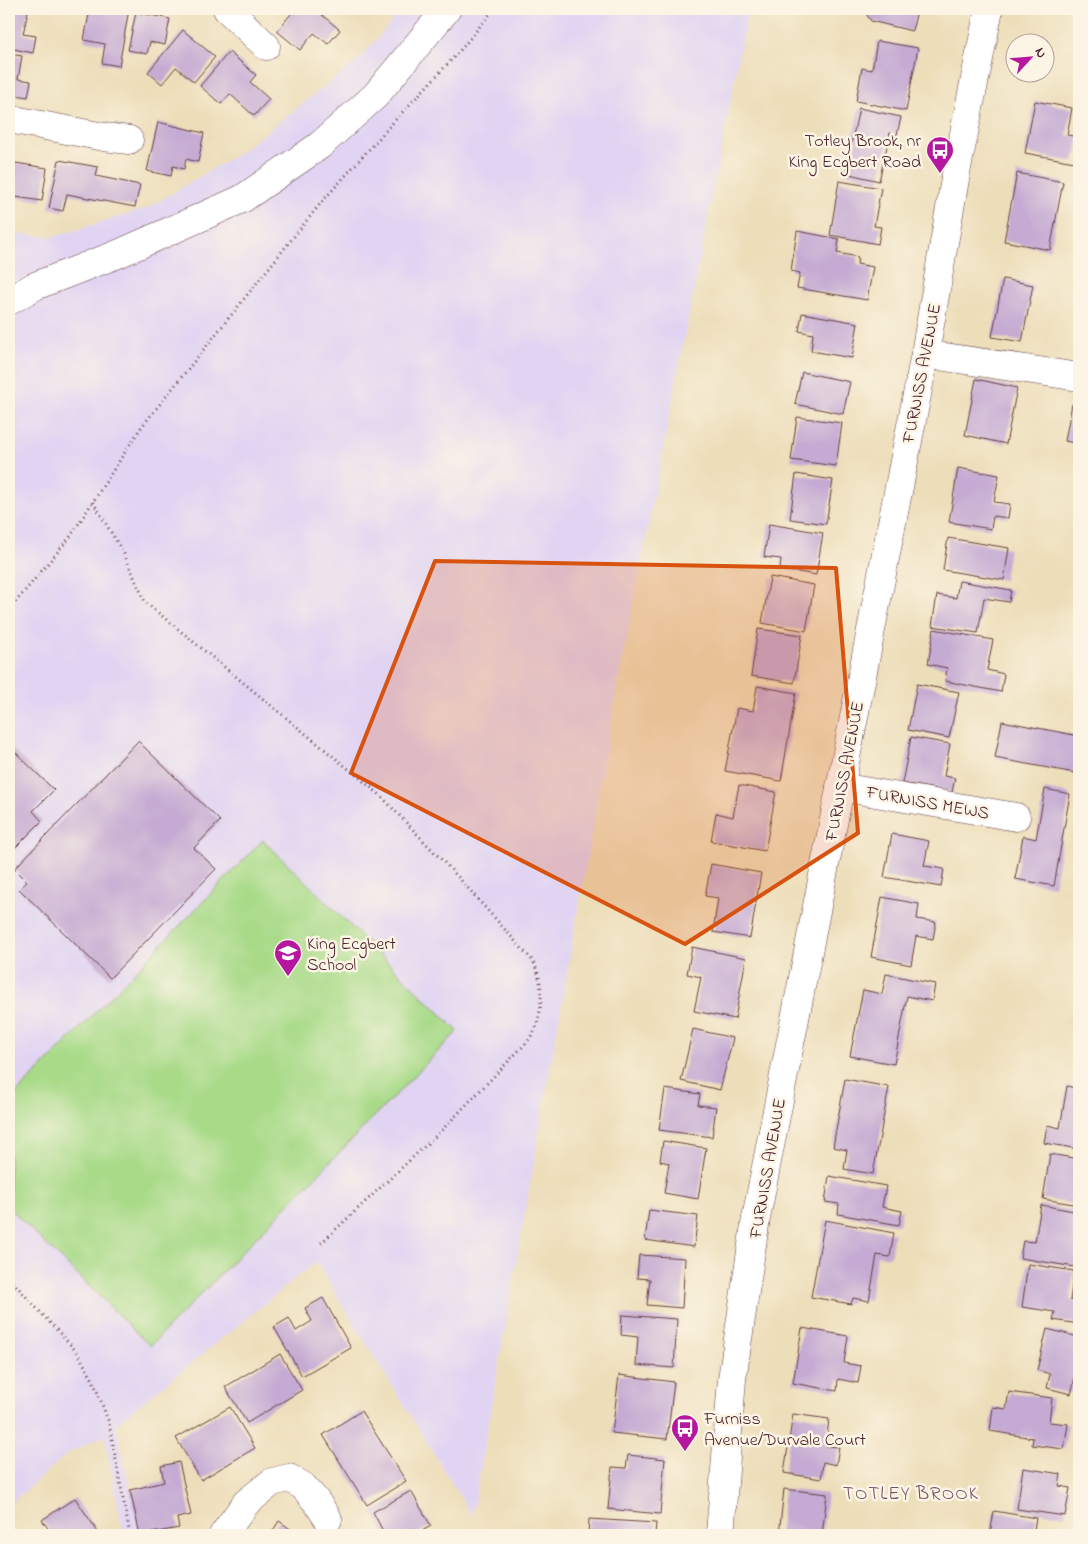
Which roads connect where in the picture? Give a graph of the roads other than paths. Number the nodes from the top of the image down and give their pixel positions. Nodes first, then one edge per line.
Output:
1 (447, 9) edge
2 (989, 9) edge
3 (235, 11) edge
4 (266, 46) dead end
5 (9, 119) edge
6 (128, 140) dead end
7 (9, 301) edge
8 (925, 354) junction
9 (1079, 377) edge
10 (840, 787) junction
11 (1016, 817) dead end
12 (328, 1519) dead end
13 (223, 1535) edge
14 (720, 1535) edge

1 - 7 street
2 - 8 street, FURNISS AVENUE
3 - 4 street
5 - 6 street
8 - 9 street
8 - 10 street, FURNISS AVENUE
10 - 11 street, FURNISS MEWS
10 - 14 street, FURNISS AVENUE
12 - 13 street

